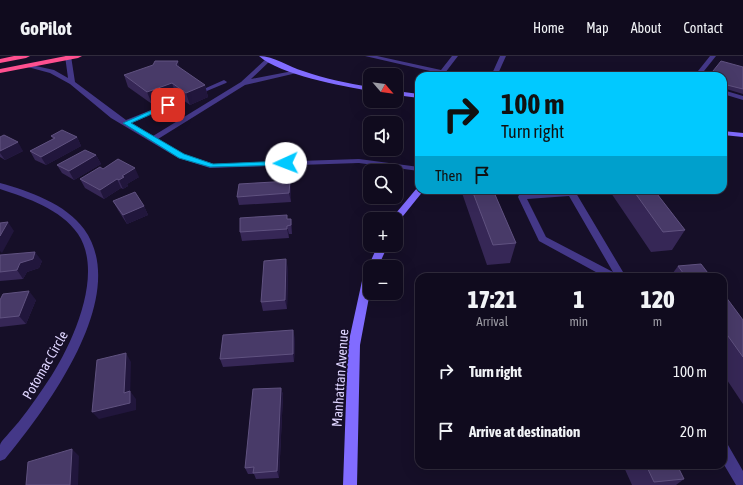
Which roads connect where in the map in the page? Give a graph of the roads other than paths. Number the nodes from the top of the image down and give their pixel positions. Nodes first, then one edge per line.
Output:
1 (26, 56) edge
2 (78, 56) edge
3 (368, 56) edge
4 (455, 56) edge
5 (504, 56) edge
6 (713, 56) edge
7 (68, 57) edge
8 (266, 58) edge
9 (0, 61) edge
10 (27, 66) junction
11 (0, 71) edge
12 (298, 72) junction
13 (496, 72) edge
14 (700, 72) edge
15 (224, 82) dead end
16 (243, 83) junction
17 (72, 84) junction
18 (363, 88) edge
19 (200, 92) edge
20 (727, 93) edge
21 (403, 94) edge
22 (415, 95) edge
23 (743, 98) edge
24 (182, 99) edge
25 (126, 123) junction
26 (727, 134) edge
27 (743, 136) edge
28 (152, 139) junction
29 (415, 168) edge
30 (0, 186) edge
31 (417, 194) edge
32 (560, 194) edge
33 (573, 194) edge
34 (402, 212) edge
35 (606, 273) edge
36 (619, 273) edge
37 (363, 300) edge
38 (0, 454) edge
39 (727, 457) edge
40 (743, 484) edge
41 (350, 485) edge

1 - 9 highway
2 - 7 highway
3 - 4 street
5 - 13 street
6 - 14 street
7 - 10 highway
7 - 17 street
8 - 12 street
8 - 16 street
10 - 11 highway
10 - 17 street
12 - 16 street
12 - 18 street
15 - 19 street
16 - 28 street
17 - 25 street
20 - 23 street
21 - 22 street
24 - 25 street
25 - 28 street
26 - 27 street
28 - 29 street
30 - 38 street, Potomac Circle
31 - 34 street
32 - 35 street
33 - 36 street
37 - 41 street, Manhattan Avenue
39 - 40 street

